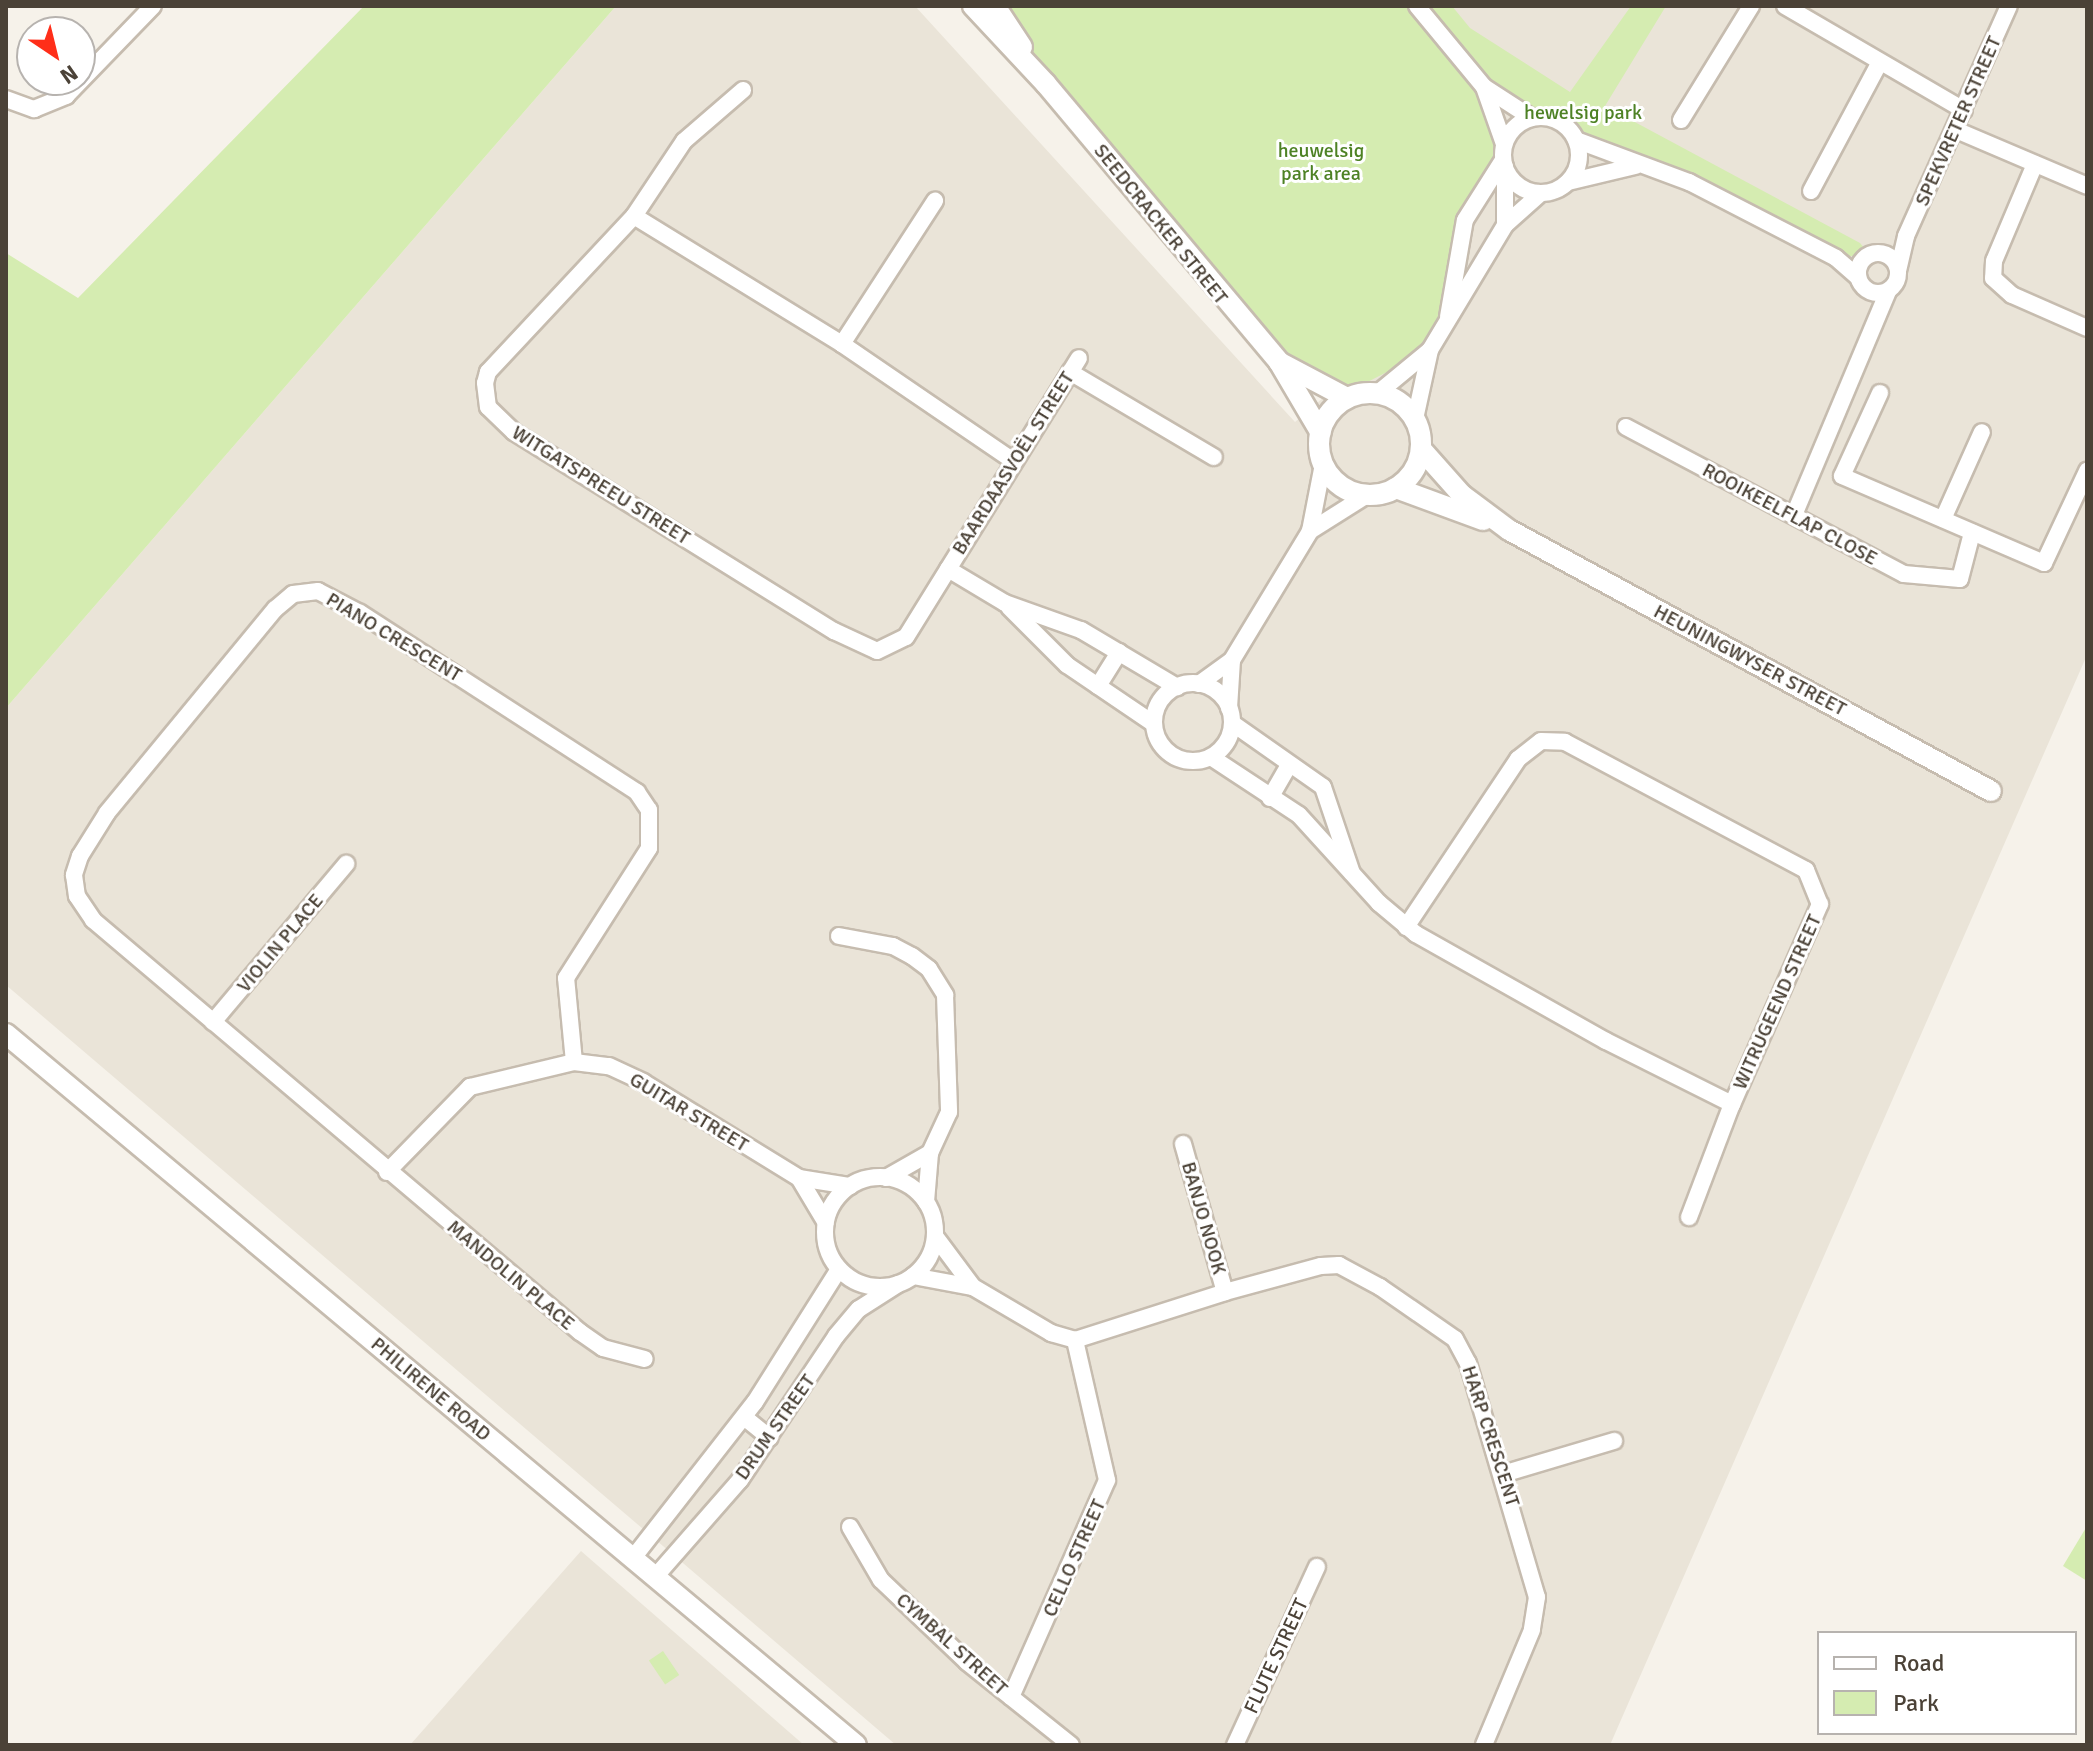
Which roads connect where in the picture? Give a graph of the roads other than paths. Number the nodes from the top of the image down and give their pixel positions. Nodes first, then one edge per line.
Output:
1 (153, 6) edge
2 (973, 6) edge
3 (995, 6) edge
4 (1417, 6) edge
5 (1751, 6) edge
6 (1785, 6) edge
7 (2009, 6) edge
8 (1880, 62) junction
9 (1046, 84) junction
10 (1484, 87) junction
11 (743, 90) dead end
12 (6, 99) edge
13 (1964, 110) junction
14 (1532, 118) junction
15 (1681, 120) dead end
16 (1956, 130) junction
17 (1576, 140) junction
18 (1504, 156) junction
19 (2035, 164) junction
20 (1635, 166) junction
21 (1568, 182) junction
22 (2087, 186) edge
23 (1811, 191) dead end
24 (1541, 193) junction
25 (935, 201) dead end
26 (634, 216) junction
27 (1505, 225) junction
28 (1906, 236) junction
29 (1885, 254) junction
30 (1836, 258) junction
31 (1862, 259) junction
32 (1898, 271) junction
33 (1857, 276) junction
34 (1867, 291) junction
35 (1888, 291) junction
36 (1448, 319) junction
37 (1877, 321) junction
38 (2087, 328) edge
39 (842, 344) junction
40 (1430, 350) junction
41 (1279, 362) junction
42 (1378, 393) junction
43 (1880, 393) dead end
44 (1347, 398) junction
45 (1415, 419) junction
46 (1626, 427) dead end
47 (1982, 432) dead end
48 (1321, 433) junction
49 (1421, 449) junction
50 (1214, 457) dead end
51 (1012, 460) junction
52 (1323, 464) junction
53 (2087, 471) edge
54 (1396, 488) junction
55 (1367, 495) junction
56 (1794, 515) junction
57 (1943, 519) junction
58 (1509, 530) junction
59 (1310, 531) junction
60 (1972, 533) junction
61 (948, 569) junction
62 (1005, 603) junction
63 (1119, 652) junction
64 (1232, 660) junction
65 (1199, 684) junction
66 (1098, 686) junction
67 (1177, 687) junction
68 (1231, 716) junction
69 (1154, 724) junction
70 (1211, 757) junction
71 (1289, 765) junction
72 (1991, 791) dead end
73 (1270, 798) junction
74 (346, 864) dead end
75 (1353, 874) junction
76 (1406, 927) junction
77 (839, 936) dead end
78 (213, 1022) junction
79 (6, 1034) edge
80 (574, 1062) junction
81 (1732, 1104) junction
82 (1183, 1144) dead end
83 (930, 1153) junction
84 (387, 1172) junction
85 (799, 1178) junction
86 (886, 1178) junction
87 (850, 1186) junction
88 (926, 1202) junction
89 (1689, 1217) dead end
90 (826, 1223) junction
91 (935, 1236) junction
92 (839, 1269) junction
93 (913, 1276) junction
94 (898, 1284) junction
95 (973, 1287) junction
96 (1225, 1292) junction
97 (1075, 1340) junction
98 (645, 1359) dead end
99 (744, 1417) junction
100 (770, 1438) junction
101 (1614, 1441) dead end
102 (1503, 1474) junction
103 (850, 1527) dead end
104 (633, 1558) junction
105 (1317, 1567) dead end
106 (655, 1577) junction
107 (1011, 1697) junction
108 (856, 1745) edge
109 (1071, 1745) edge
110 (1235, 1745) edge
111 (1484, 1745) edge

1 - 12 street
2 - 9 street, SEEDCRACKER STREET
3 - 9 street, SEEDCRACKER STREET
4 - 10 street
5 - 15 street
6 - 8 street
7 - 13 street, SPEKVRETER STREET
8 - 13 street
8 - 23 street
9 - 41 street, SEEDCRACKER STREET
10 - 14 street
10 - 18 street
11 - 26 street
13 - 16 street, SPEKVRETER STREET
14 - 17 street
14 - 18 street
16 - 19 street
16 - 28 street, SPEKVRETER STREET
17 - 20 street
17 - 21 street
18 - 24 street
18 - 27 street
18 - 36 street
19 - 22 street
19 - 38 street
20 - 21 street
20 - 30 street
21 - 24 street
24 - 27 street
25 - 39 street
26 - 39 street
26 - 61 street, WITGATSPREEU STREET
27 - 36 street
28 - 29 street, SPEKVRETER STREET
28 - 32 street, SPEKVRETER STREET
29 - 31 street
29 - 32 street
30 - 31 street
30 - 33 street
31 - 33 street
32 - 35 street
33 - 34 street
34 - 35 street
34 - 37 street
35 - 37 street
36 - 40 street
37 - 56 street
39 - 51 street
40 - 42 street
40 - 45 street
41 - 44 street, SEEDCRACKER STREET
41 - 48 street, SEEDCRACKER STREET
42 - 44 street
42 - 45 street
43 - 57 street
44 - 48 street
45 - 49 street
46 - 56 street, ROOIKEELFLAP CLOSE
47 - 57 street
48 - 52 street
49 - 54 street
49 - 58 street, HEUNINGWYSER STREET
50 - 51 street, BAARDAASVOËL STREET
51 - 61 street, BAARDAASVOËL STREET
52 - 55 street
52 - 59 street
53 - 60 street
54 - 55 street
54 - 58 street, HEUNINGWYSER STREET
55 - 59 street
56 - 60 street, ROOIKEELFLAP CLOSE
57 - 60 street
58 - 72 street, HEUNINGWYSER STREET
59 - 64 street
61 - 62 street
62 - 63 street
62 - 66 street
63 - 66 street
63 - 67 street
64 - 65 street
64 - 68 street
65 - 67 street
65 - 68 street
66 - 69 street
67 - 69 street
68 - 70 street
68 - 71 street, WITRUGEEND STREET
69 - 70 street
70 - 73 street, WITRUGEEND STREET
71 - 73 street
71 - 75 street, WITRUGEEND STREET
73 - 75 street, WITRUGEEND STREET
74 - 78 street, VIOLIN PLACE
75 - 76 street, WITRUGEEND STREET
76 - 81 street, WITRUGEEND STREET
76 - 81 street, WITRUGEEND STREET
77 - 83 street
78 - 80 street, PIANO CRESCENT
78 - 84 street, PIANO CRESCENT
79 - 104 street, PHILIRENE ROAD
80 - 84 street
80 - 85 street, GUITAR STREET
81 - 89 street
82 - 96 street, BANJO NOOK
83 - 86 street
83 - 88 street
84 - 98 street, MANDOLIN PLACE
85 - 87 street, GUITAR STREET
85 - 90 street, GUITAR STREET
86 - 87 street
86 - 88 street
87 - 90 street
88 - 91 street
90 - 92 street
91 - 93 street
91 - 95 street
92 - 94 street
92 - 99 street, DRUM STREET
93 - 94 street
93 - 95 street
94 - 100 street, DRUM STREET
95 - 97 street
96 - 97 street, HARP CRESCENT
96 - 102 street, HARP CRESCENT
97 - 107 street, CELLO STREET
99 - 100 street
99 - 104 street, DRUM STREET
100 - 106 street, DRUM STREET
101 - 102 street
102 - 111 street, HARP CRESCENT
103 - 107 street, CYMBAL STREET
104 - 106 street, PHILIRENE ROAD
105 - 110 street, FLUTE STREET
106 - 108 street, PHILIRENE ROAD
107 - 109 street, CYMBAL STREET

